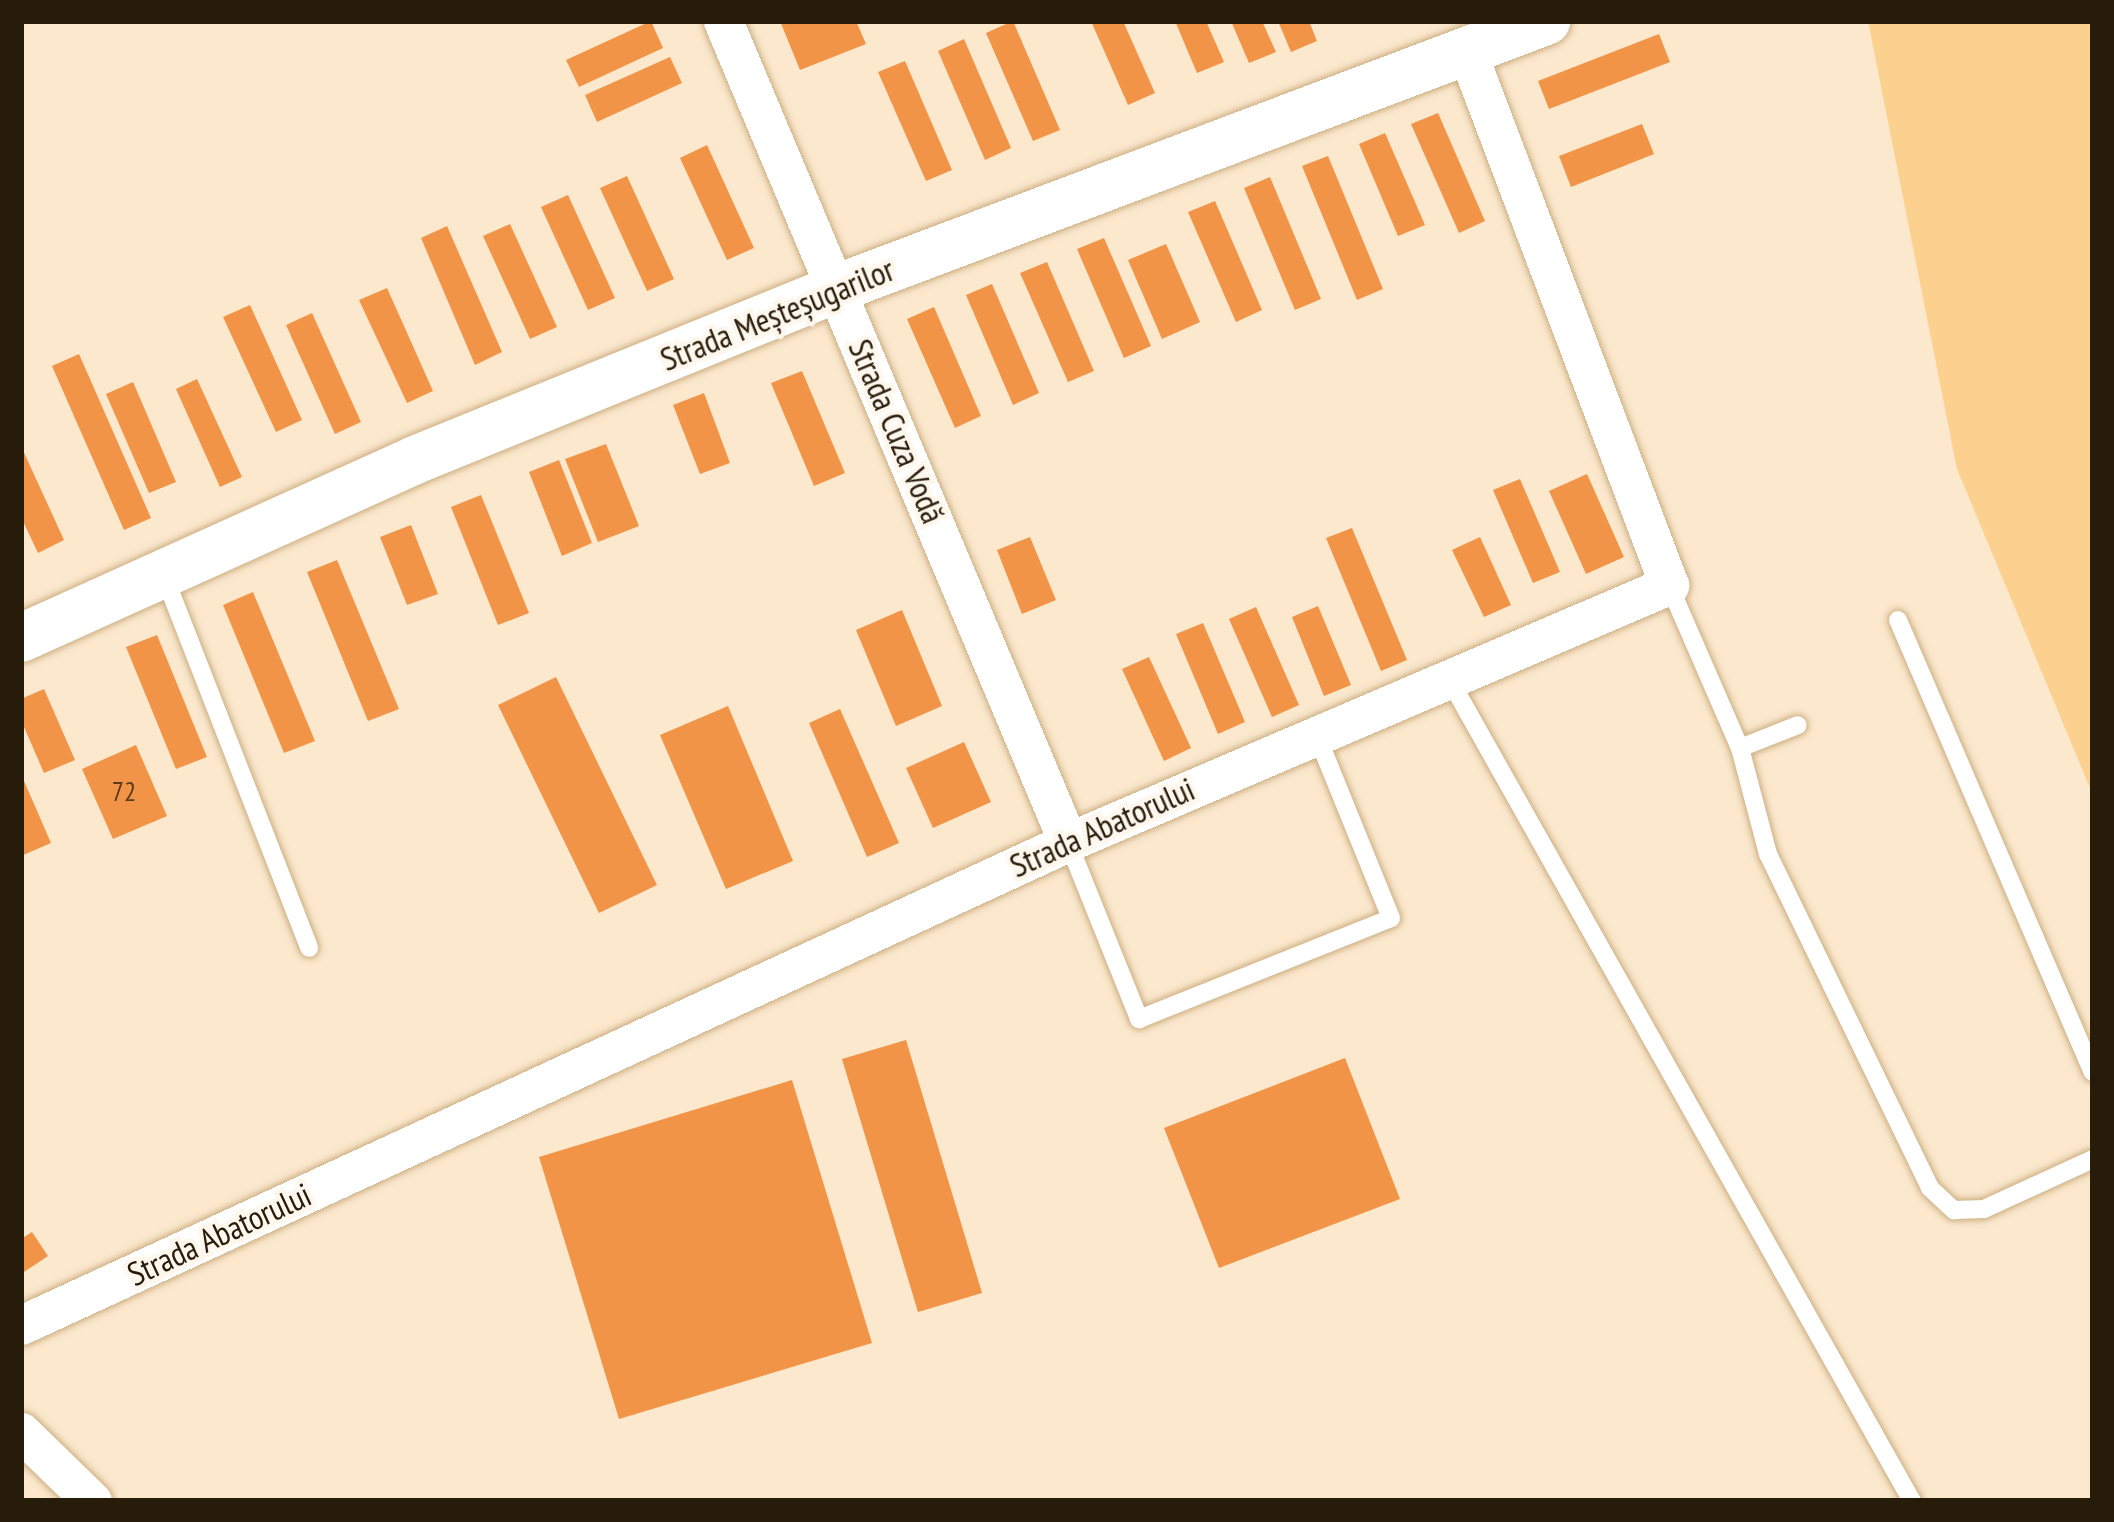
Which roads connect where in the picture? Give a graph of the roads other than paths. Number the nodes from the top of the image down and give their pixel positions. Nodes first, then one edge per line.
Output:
1 (723, 21) edge
2 (1546, 21) edge
3 (1466, 49) junction
4 (838, 288) junction
5 (164, 576) junction
6 (1669, 585) junction
7 (1898, 620) dead end
8 (21, 638) edge
9 (1448, 677) junction
10 (1798, 724) dead end
11 (1316, 731) junction
12 (1740, 748) junction
13 (1068, 842) junction
14 (310, 948) dead end
15 (2093, 1072) edge
16 (2093, 1159) edge
17 (21, 1325) edge
18 (21, 1432) edge
19 (92, 1501) edge
20 (1912, 1501) edge

1 - 4 street, Strada Cuza Vodă
2 - 3 street, Strada Meșteșugarilor
3 - 4 street, Strada Meșteșugarilor
3 - 6 street
4 - 5 street, Strada Meșteșugarilor
4 - 13 street, Strada Cuza Vodă
5 - 8 street, Strada Meșteșugarilor
5 - 14 lane
6 - 9 street, Strada Abatorului
6 - 12 lane
7 - 15 lane
9 - 11 street, Strada Abatorului
9 - 20 lane
10 - 12 lane
11 - 13 street, Strada Abatorului
11 - 13 lane
12 - 16 lane
13 - 17 street, Strada Abatorului
18 - 19 street

